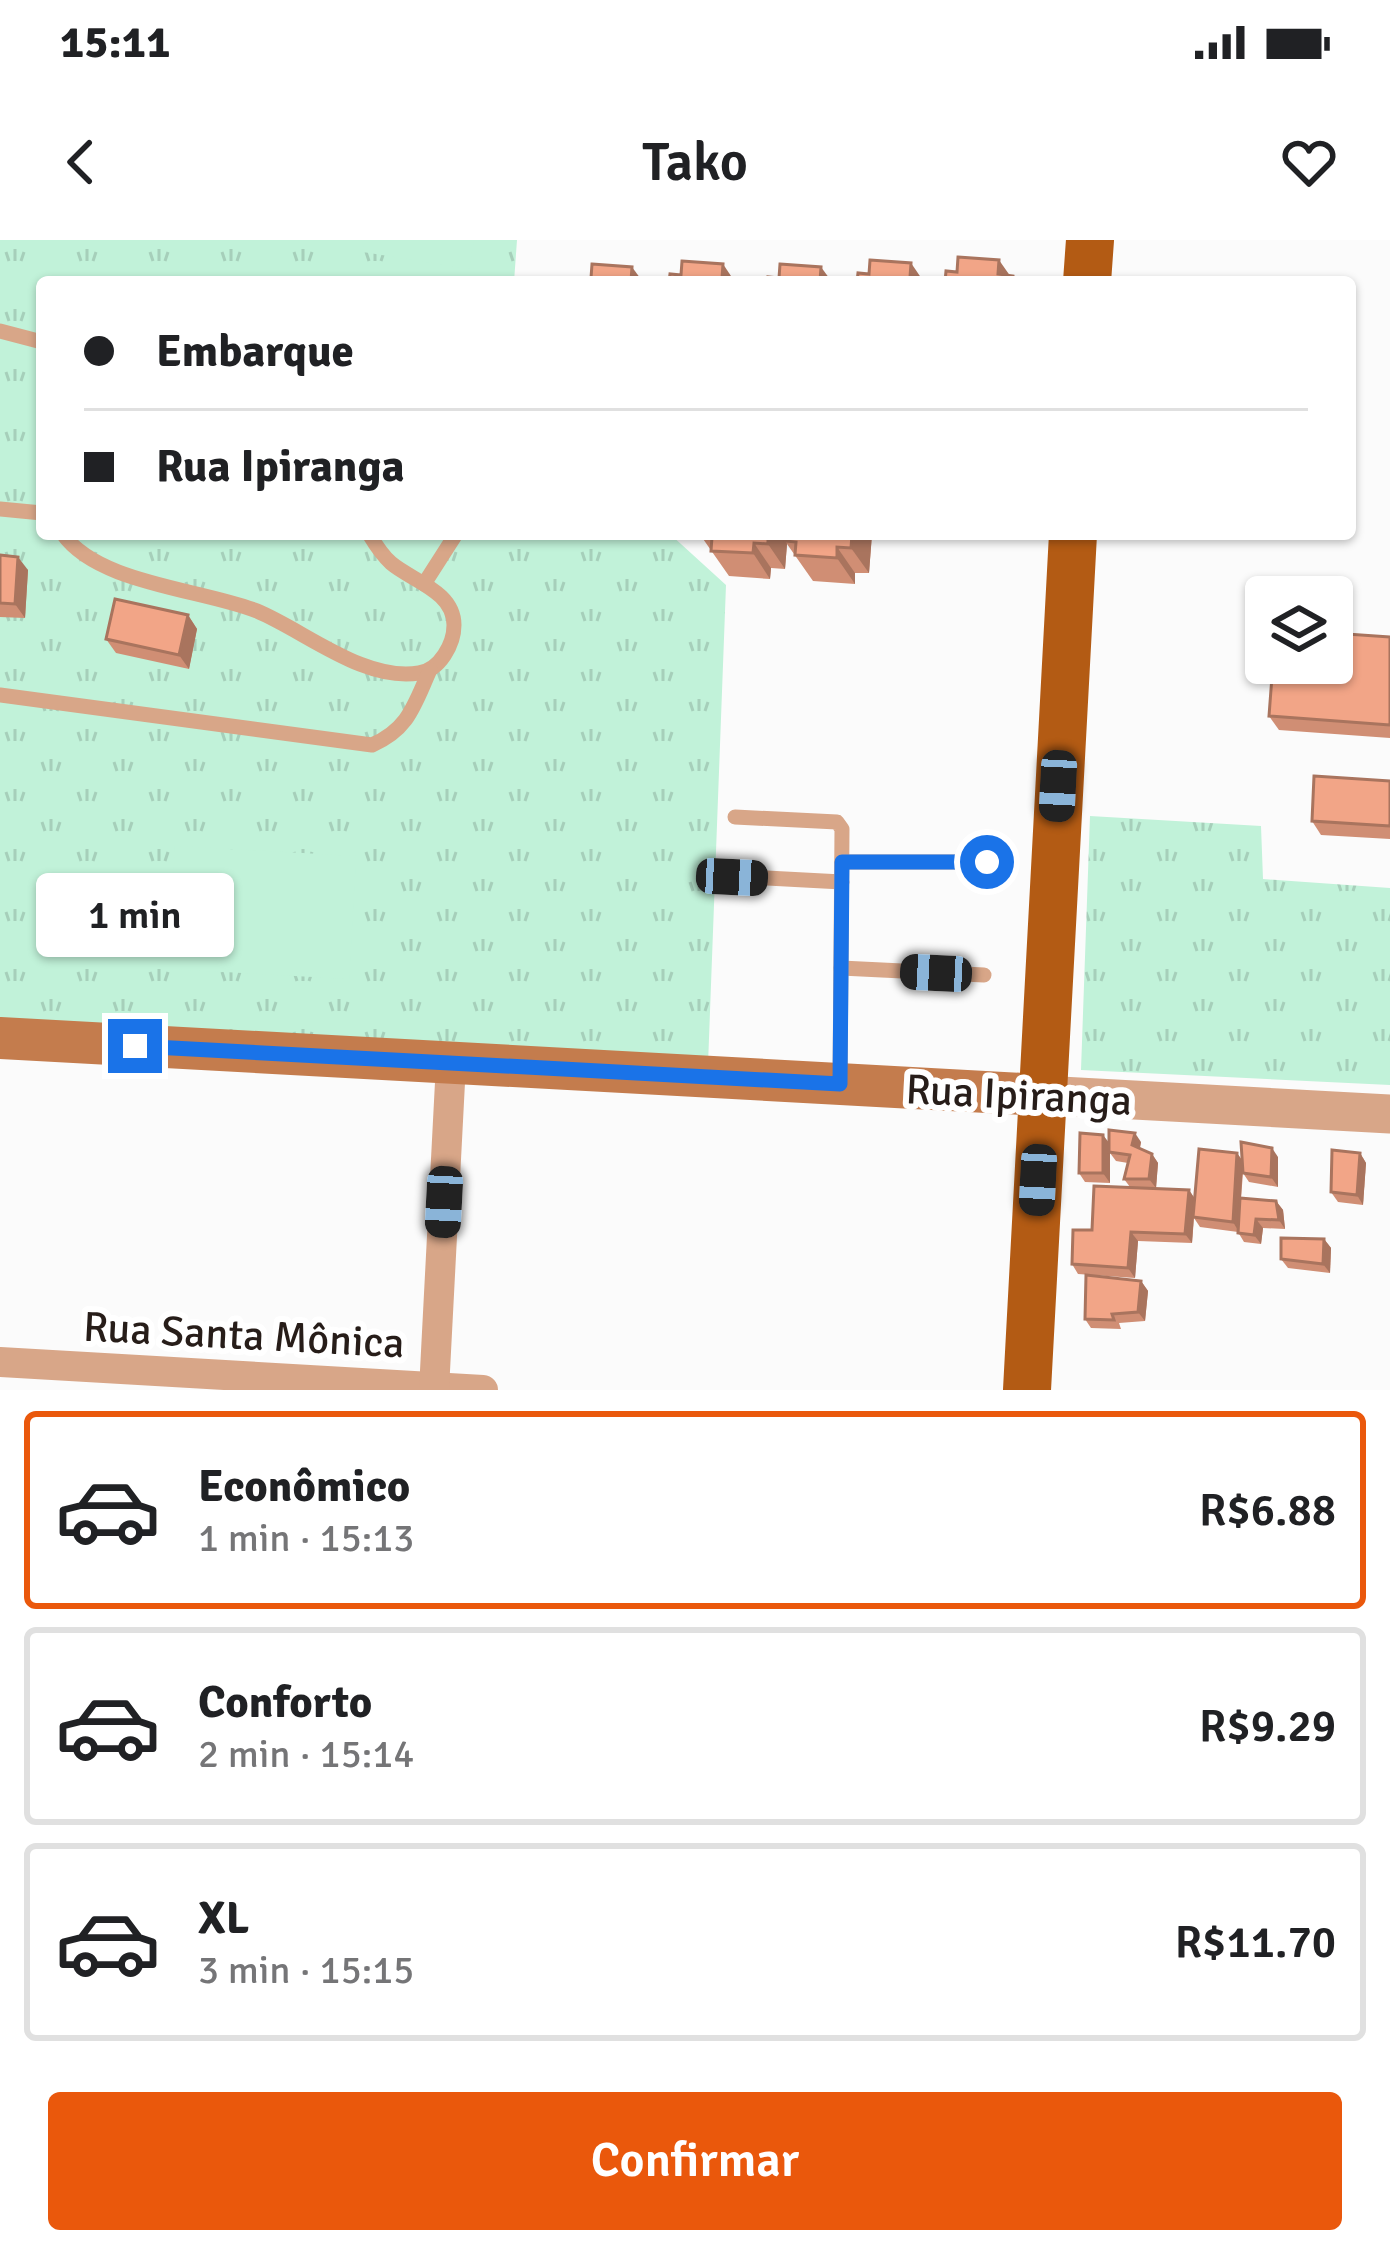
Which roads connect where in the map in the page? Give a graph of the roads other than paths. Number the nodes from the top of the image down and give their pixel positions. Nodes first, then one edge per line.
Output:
1 (1090, 240) edge
2 (1087, 276) edge
3 (3, 336) edge
4 (36, 341) edge
5 (0, 508) edge
6 (36, 512) edge
7 (70, 540) edge
8 (374, 540) edge
9 (452, 540) edge
10 (1072, 540) edge
11 (424, 584) junction
12 (430, 670) junction
13 (0, 695) edge
14 (735, 817) dead end
15 (842, 862) junction
16 (987, 862) dead end
17 (732, 877) dead end
18 (842, 882) junction
19 (841, 968) junction
20 (984, 975) dead end
21 (0, 1039) edge
22 (451, 1063) junction
23 (840, 1084) junction
24 (1042, 1095) junction
25 (1390, 1114) edge
26 (0, 1362) edge
27 (434, 1389) edge
28 (483, 1390) edge
29 (1027, 1390) edge

1 - 2 main road
3 - 4 lane
5 - 6 lane
7 - 12 lane
8 - 11 lane
9 - 11 lane
10 - 24 main road
11 - 12 lane
12 - 13 lane
14 - 15 lane
15 - 16 lane
15 - 18 lane
17 - 18 lane
18 - 19 lane
19 - 20 lane
19 - 23 lane
21 - 22 main road, Rua Ipiranga
22 - 23 main road, Rua Ipiranga
22 - 27 street
23 - 24 main road, Rua Ipiranga
24 - 25 street, Rua Ipiranga
24 - 29 main road
26 - 27 street, Rua Santa Mônica
27 - 28 street, Rua Santa Mônica

